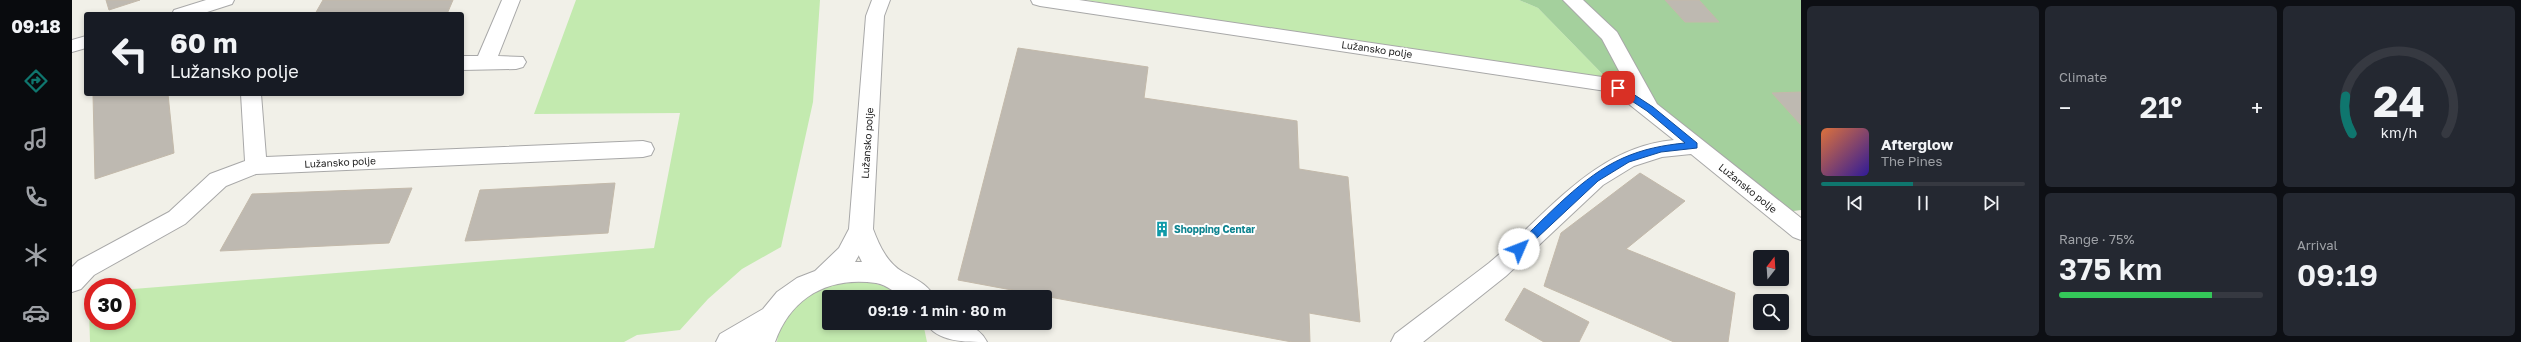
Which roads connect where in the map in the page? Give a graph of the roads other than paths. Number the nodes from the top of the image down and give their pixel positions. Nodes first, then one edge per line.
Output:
1 (225, 0) edge
2 (511, 0) edge
3 (881, 0) edge
4 (1040, 0) edge
5 (1572, 0) edge
6 (186, 12) edge
7 (84, 43) edge
8 (72, 46) edge
9 (516, 62) dead end
10 (464, 63) edge
11 (485, 63) junction
12 (251, 96) edge
13 (1650, 109) junction
14 (1694, 146) junction
15 (643, 148) dead end
16 (256, 166) junction
17 (861, 229) junction
18 (1801, 231) edge
19 (823, 277) junction
20 (892, 277) junction
21 (72, 282) edge
22 (913, 290) edge
23 (771, 317) junction
24 (940, 330) edge
25 (952, 330) edge
26 (729, 342) edge
27 (762, 342) edge
28 (943, 342) edge
29 (974, 342) edge
30 (1404, 342) edge

1 - 6 street
2 - 11 street
3 - 17 street, Lužansko polje
4 - 13 street, Lužansko polje
5 - 13 street
7 - 8 street
9 - 11 street
10 - 11 street
12 - 16 street
13 - 14 street, Lužansko polje
14 - 18 street, Lužansko polje
14 - 30 street
15 - 16 street, Lužansko polje
16 - 21 street, Lužansko polje
17 - 19 street
17 - 20 street, Lužansko polje
19 - 20 street
19 - 23 street
20 - 22 street
23 - 26 street
23 - 27 street
24 - 28 street
25 - 29 street

